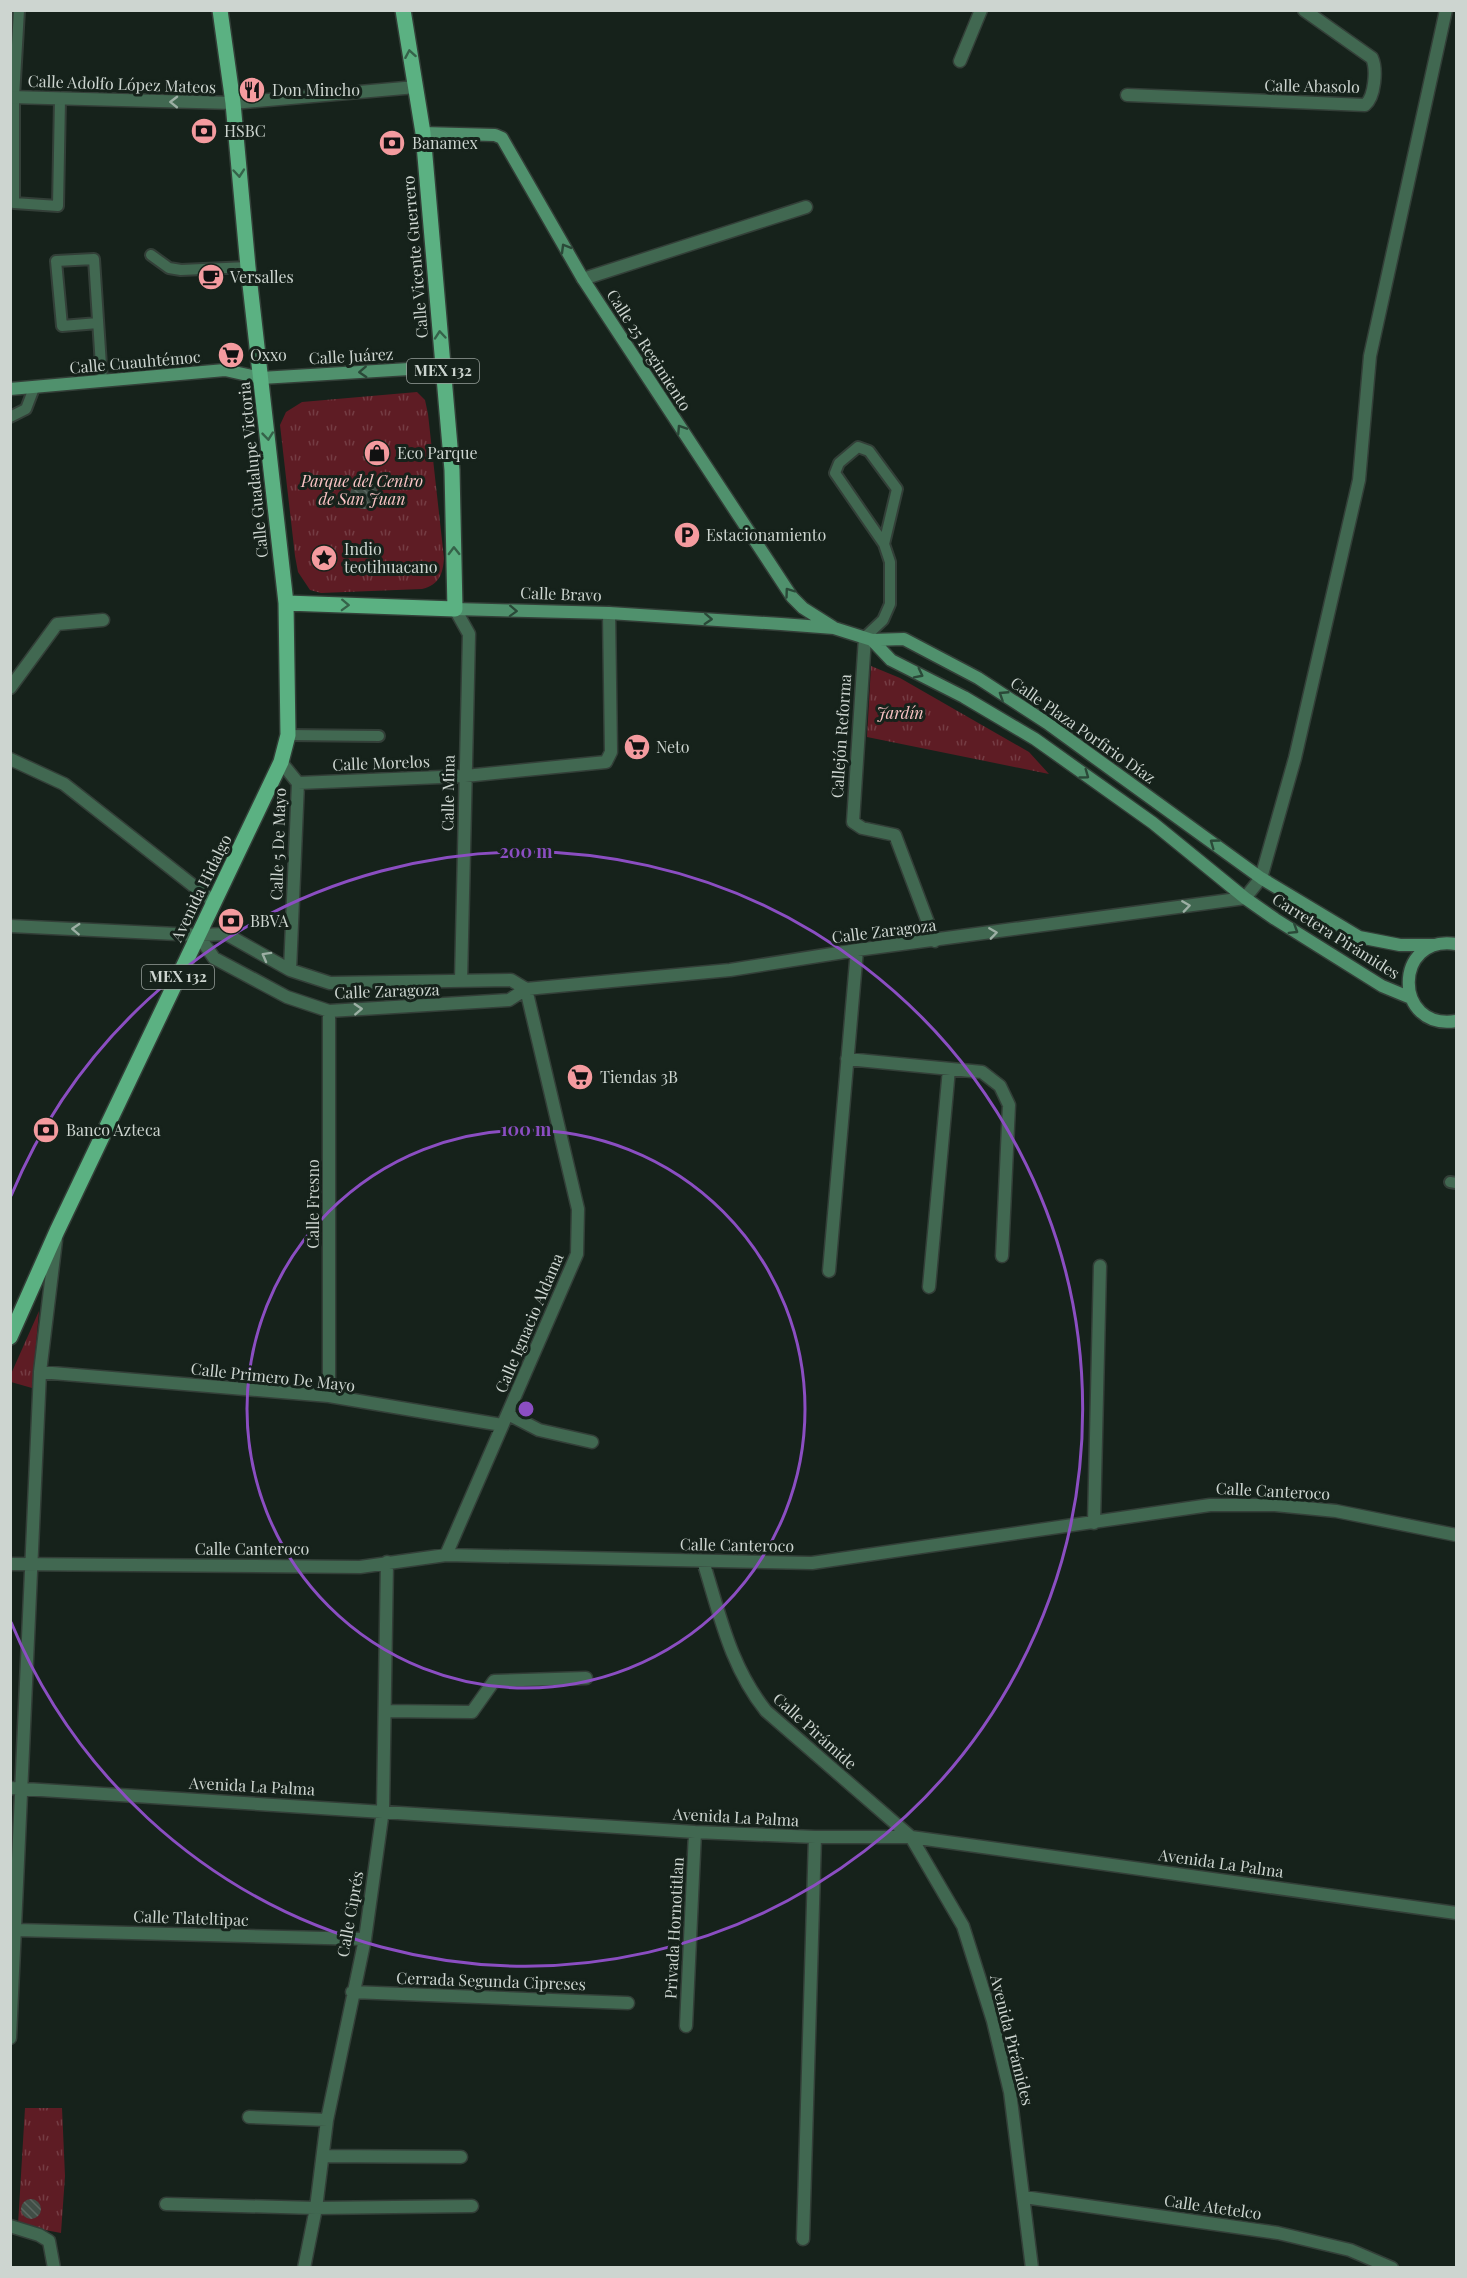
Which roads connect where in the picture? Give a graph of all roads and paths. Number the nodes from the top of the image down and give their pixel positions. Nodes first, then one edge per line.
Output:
1 (19, 10) edge
2 (220, 10) edge
3 (403, 10) edge
4 (981, 10) edge
5 (1304, 10) edge
6 (1446, 10) edge
7 (960, 61) dead end
8 (416, 87) junction
9 (1127, 95) dead end
10 (12, 97) edge
11 (60, 99) junction
12 (233, 103) junction
13 (423, 132) junction
14 (807, 207) dead end
15 (151, 255) dead end
16 (248, 267) junction
17 (583, 279) junction
18 (98, 323) junction
19 (442, 367) junction
20 (261, 378) junction
21 (102, 381) junction
22 (34, 388) junction
23 (10, 389) edge
24 (10, 417) edge
25 (884, 544) junction
26 (286, 603) junction
27 (455, 609) junction
28 (609, 614) junction
29 (103, 621) dead end
30 (834, 628) junction
31 (869, 639) junction
32 (10, 688) edge
33 (288, 735) junction
34 (379, 736) dead end
35 (10, 759) edge
36 (281, 762) junction
37 (465, 776) junction
38 (298, 783) junction
39 (1261, 878) junction
40 (1245, 898) junction
41 (214, 902) junction
42 (10, 926) edge
43 (198, 935) junction
44 (935, 941) junction
45 (1456, 944) edge
46 (1434, 945) junction
47 (857, 950) junction
48 (290, 970) junction
49 (461, 981) junction
50 (526, 989) junction
51 (1411, 998) junction
52 (329, 1011) junction
53 (1456, 1021) edge
54 (1441, 1022) junction
55 (1456, 1031) edge
56 (847, 1059) junction
57 (949, 1069) junction
58 (57, 1231) junction
59 (1002, 1256) dead end
60 (1100, 1266) dead end
61 (829, 1271) dead end
62 (929, 1287) dead end
63 (10, 1337) edge
64 (40, 1372) junction
65 (329, 1396) junction
66 (505, 1419) junction
67 (592, 1442) dead end
68 (1094, 1524) junction
69 (1456, 1535) edge
70 (446, 1555) junction
71 (703, 1561) junction
72 (387, 1562) junction
73 (10, 1564) edge
74 (31, 1564) junction
75 (586, 1678) dead end
76 (386, 1711) junction
77 (16, 1788) edge
78 (383, 1810) junction
79 (695, 1832) junction
80 (911, 1837) junction
81 (815, 1838) junction
82 (1456, 1913) edge
83 (16, 1930) junction
84 (365, 1939) junction
85 (352, 1992) junction
86 (628, 2003) dead end
87 (687, 2026) dead end
88 (10, 2038) edge
89 (249, 2117) dead end
90 (327, 2120) junction
91 (322, 2156) junction
92 (461, 2157) dead end
93 (1024, 2197) junction
94 (166, 2204) dead end
95 (472, 2206) dead end
96 (316, 2208) junction
97 (10, 2226) edge
98 (803, 2239) dead end
99 (54, 2268) edge
100 (304, 2268) edge
101 (1032, 2268) edge
102 (1392, 2268) edge

1 - 10 lane
2 - 12 main road, Calle Guadalupe Victoria / MEX 132
8 -> 3 main road, Calle Vicente Guerrero / MEX 132
4 - 7 street
5 - 9 street, Calle Abasolo
6 - 39 street
8 - 12 street, Calle Adolfo López Mateos
8 - 13 main road, Calle Vicente Guerrero / MEX 132
10 - 11 street, Calle Adolfo López Mateos
10 - 11 lane
12 -> 11 street, Calle Adolfo López Mateos
12 -> 16 main road, Calle Guadalupe Victoria / MEX 132
17 -> 13 main road, Calle 25 Regimiento
19 -> 13 main road, Calle Vicente Guerrero / MEX 132
14 - 17 street
15 - 16 lane
16 - 20 main road, Calle Guadalupe Victoria / MEX 132
30 -> 17 main road, Calle 25 Regimiento
18 - 18 lane
18 - 21 lane
19 -> 20 main road, Calle Juárez
27 -> 19 main road, Calle Vicente Guerrero / MEX 132
20 - 21 main road, Calle Cuauhtémoc
20 -> 26 main road, Calle Guadalupe Victoria / MEX 132
21 - 22 main road, Calle Cuauhtémoc
22 - 23 main road, Calle Cuauhtémoc
22 - 24 lane
25 - 25 lane
25 - 31 lane
26 -> 27 main road, Calle Bravo
26 - 33 main road, Avenida Hidalgo / MEX 132
27 -> 28 main road, Calle Bravo
27 - 37 street, Calle Mina
28 -> 30 main road, Calle Bravo
28 - 37 street, Calle Morelos
29 - 32 street
30 - 31 main road, Calle Plaza Porfirio Díaz
39 -> 31 main road, Calle Plaza Porfirio Díaz
31 -> 40 main road, Calle Plaza Porfirio Díaz
31 - 44 street, Callejón Reforma
33 - 34 lane
33 - 36 main road, Avenida Hidalgo / MEX 132
35 - 41 street
36 - 38 street, Calle 5 De Mayo
36 - 41 main road, Avenida Hidalgo / MEX 132
37 - 38 street, Calle Morelos
37 - 49 street, Calle Mina
38 - 48 street, Calle 5 De Mayo
39 - 40 street
39 - 46 main road, Carretera Pirámides
44 -> 40 street, Calle Zaragoza
40 -> 51 main road, Carretera Pirámides
41 - 43 main road, Avenida Hidalgo / MEX 132
43 -> 42 street, Calle Zaragoza
48 -> 43 street, Calle Zaragoza
43 - 52 street, Calle Zaragoza
43 - 58 main road, Avenida Hidalgo / MEX 132
44 - 47 street, Calle Zaragoza
45 - 46 main road, Carretera Pirámides
46 - 51 main road
47 - 50 street, Calle Zaragoza
47 - 56 street
48 - 49 street, Calle Zaragoza
49 - 50 street, Calle Zaragoza
52 -> 50 street, Calle Zaragoza
50 - 66 street, Calle Ignacio Aldama
51 - 54 main road
52 - 65 street, Calle Fresno
53 - 54 main road
54 - 55 main road
56 - 57 street
56 - 61 street
57 - 59 street
57 - 62 street
58 - 63 main road, Avenida Hidalgo / MEX 132
58 - 64 street
60 - 68 street
64 - 65 street, Calle Primero De Mayo
64 - 74 street
65 - 66 street, Calle Primero De Mayo
66 - 67 street, Calle Primero De Mayo
66 - 70 street, Calle Ignacio Aldama
68 - 69 street, Calle Canteroco
68 - 71 street, Calle Canteroco
70 - 71 street, Calle Canteroco
70 - 72 street, Calle Canteroco
71 - 80 street, Calle Pirámide
72 - 74 street, Calle Canteroco
72 - 76 street, Calle Ciprés
73 - 74 street, Calle Canteroco
74 - 77 street
75 - 76 street
76 - 78 street, Calle Ciprés
77 - 78 street, Avenida La Palma
77 - 83 street
78 - 79 street, Avenida La Palma
78 - 84 street, Calle Ciprés
79 - 81 street, Avenida La Palma
79 - 87 street, Privada Hornotitlan
80 - 81 street, Avenida La Palma
80 - 82 street, Avenida La Palma
80 - 93 street, Avenida Pirámides
81 - 98 street
83 - 84 street, Calle Tlateltipac
83 - 88 street
84 - 85 street, Calle Ciprés
85 - 86 street, Cerrada Segunda Cipreses
85 - 90 street, Calle Ciprés
89 - 90 street
90 - 91 street, Calle Ciprés
91 - 92 street
91 - 96 street, Calle Ciprés
93 - 101 street, Avenida Pirámides
93 - 102 street, Calle Atetelco
94 - 96 street
95 - 96 street
96 - 100 street, Calle Ciprés
97 - 99 street

